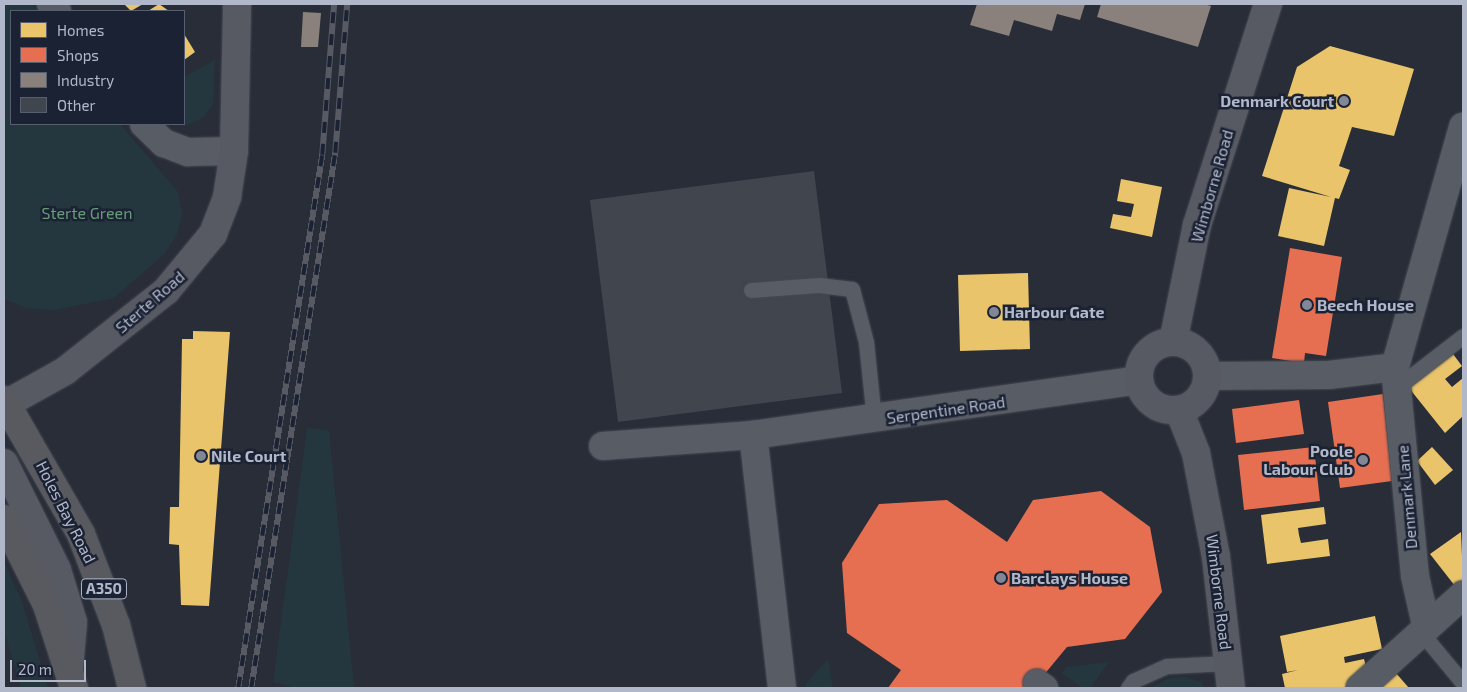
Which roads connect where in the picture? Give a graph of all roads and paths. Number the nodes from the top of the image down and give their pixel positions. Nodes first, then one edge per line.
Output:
1 (237, 4) edge
2 (1268, 4) edge
3 (145, 125) edge
4 (1463, 126) edge
5 (234, 150) junction
6 (751, 290) dead end
7 (1463, 336) edge
8 (1173, 342) junction
9 (1207, 376) junction
10 (1396, 377) junction
11 (1139, 380) junction
12 (5, 405) edge
13 (1178, 410) junction
14 (874, 420) junction
15 (753, 435) junction
16 (603, 446) dead end
17 (4, 463) edge
18 (4, 519) edge
19 (1463, 595) edge
20 (1423, 628) junction
21 (1229, 675) edge
22 (72, 679) edge
23 (1366, 683) edge
24 (1463, 683) edge
25 (132, 688) edge
26 (782, 688) edge
27 (1128, 688) edge

1 - 5 main road, Sterte Road
2 - 8 main road, Wimborne Road
3 - 5 street
4 - 10 street, Denmark Lane
5 - 12 main road, Sterte Road
6 - 14 lane
7 - 10 lane
8 - 9 main road
8 - 11 main road
9 - 10 street
9 - 13 main road
10 - 20 street, Denmark Lane
11 - 13 main road
11 - 14 street, Serpentine Road
12 - 25 highway, Holes Bay Road / A350
13 - 21 main road, Wimborne Road
14 - 15 street, Serpentine Road
15 - 16 street, Serpentine Road
15 - 26 street
17 - 22 main road
18 - 22 highway
19 - 20 street
20 - 23 street
20 - 24 lane
21 - 27 lane

